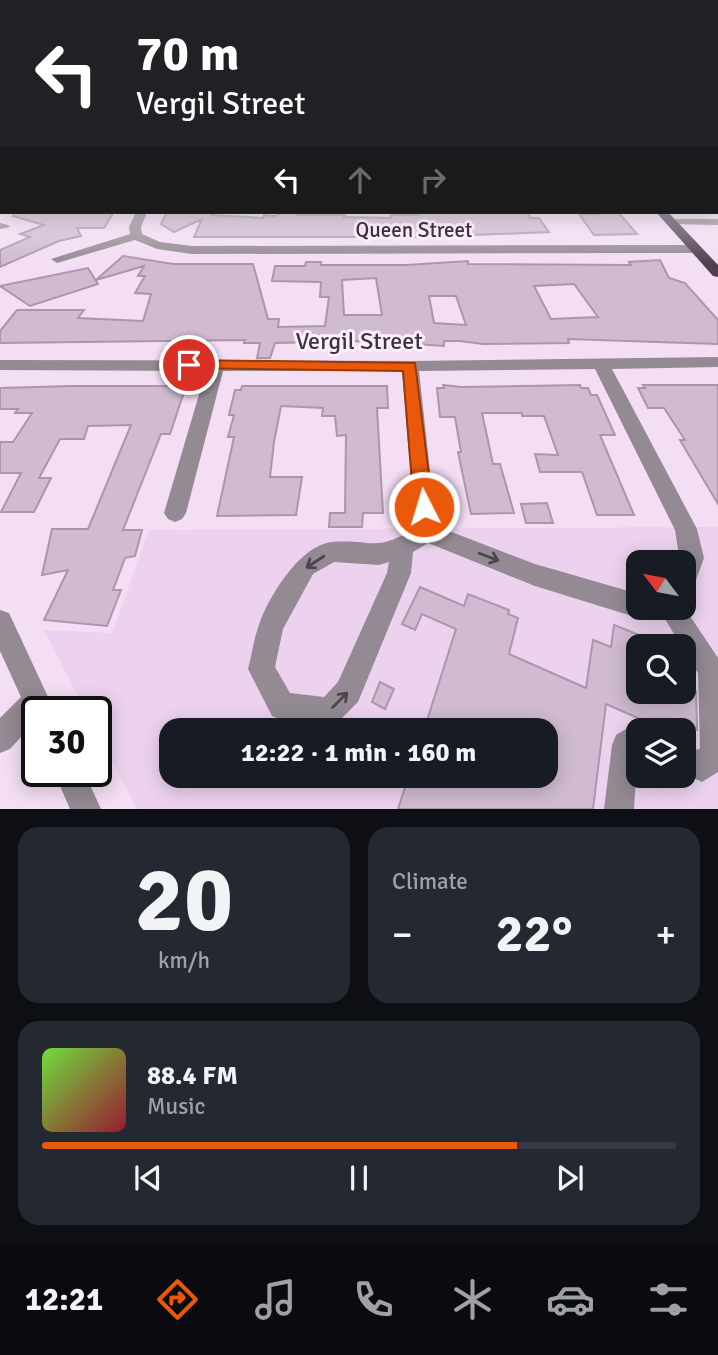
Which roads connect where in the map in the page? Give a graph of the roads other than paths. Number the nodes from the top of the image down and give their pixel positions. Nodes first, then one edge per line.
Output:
1 (140, 214) edge
2 (666, 217) edge
3 (718, 222) edge
4 (136, 236) junction
5 (695, 249) junction
6 (57, 259) dead end
7 (718, 273) edge
8 (718, 362) edge
9 (601, 364) junction
10 (0, 365) edge
11 (216, 365) junction
12 (410, 366) junction
13 (174, 513) dead end
14 (426, 533) junction
15 (403, 547) junction
16 (692, 550) edge
17 (626, 602) edge
18 (678, 620) edge
19 (0, 622) edge
20 (715, 677) edge
21 (34, 696) edge
22 (21, 722) edge
23 (0, 739) edge
24 (626, 745) edge
25 (696, 764) edge
26 (76, 787) edge
27 (86, 809) edge
28 (619, 809) edge

1 - 4 street
2 - 3 street
2 - 5 main road
4 - 5 street, Queen Street
4 - 6 street
5 - 7 main road
8 - 9 street, Vergil Street
9 - 12 street, Vergil Street
9 - 16 street
10 - 11 street, Vergil Street
11 - 12 street, Vergil Street
11 - 13 street
12 - 14 street
14 - 15 street
14 -> 17 street
15 -> 15 street
18 - 20 street
19 - 21 street
20 - 25 street
22 - 23 street
24 - 28 street
26 - 27 street

